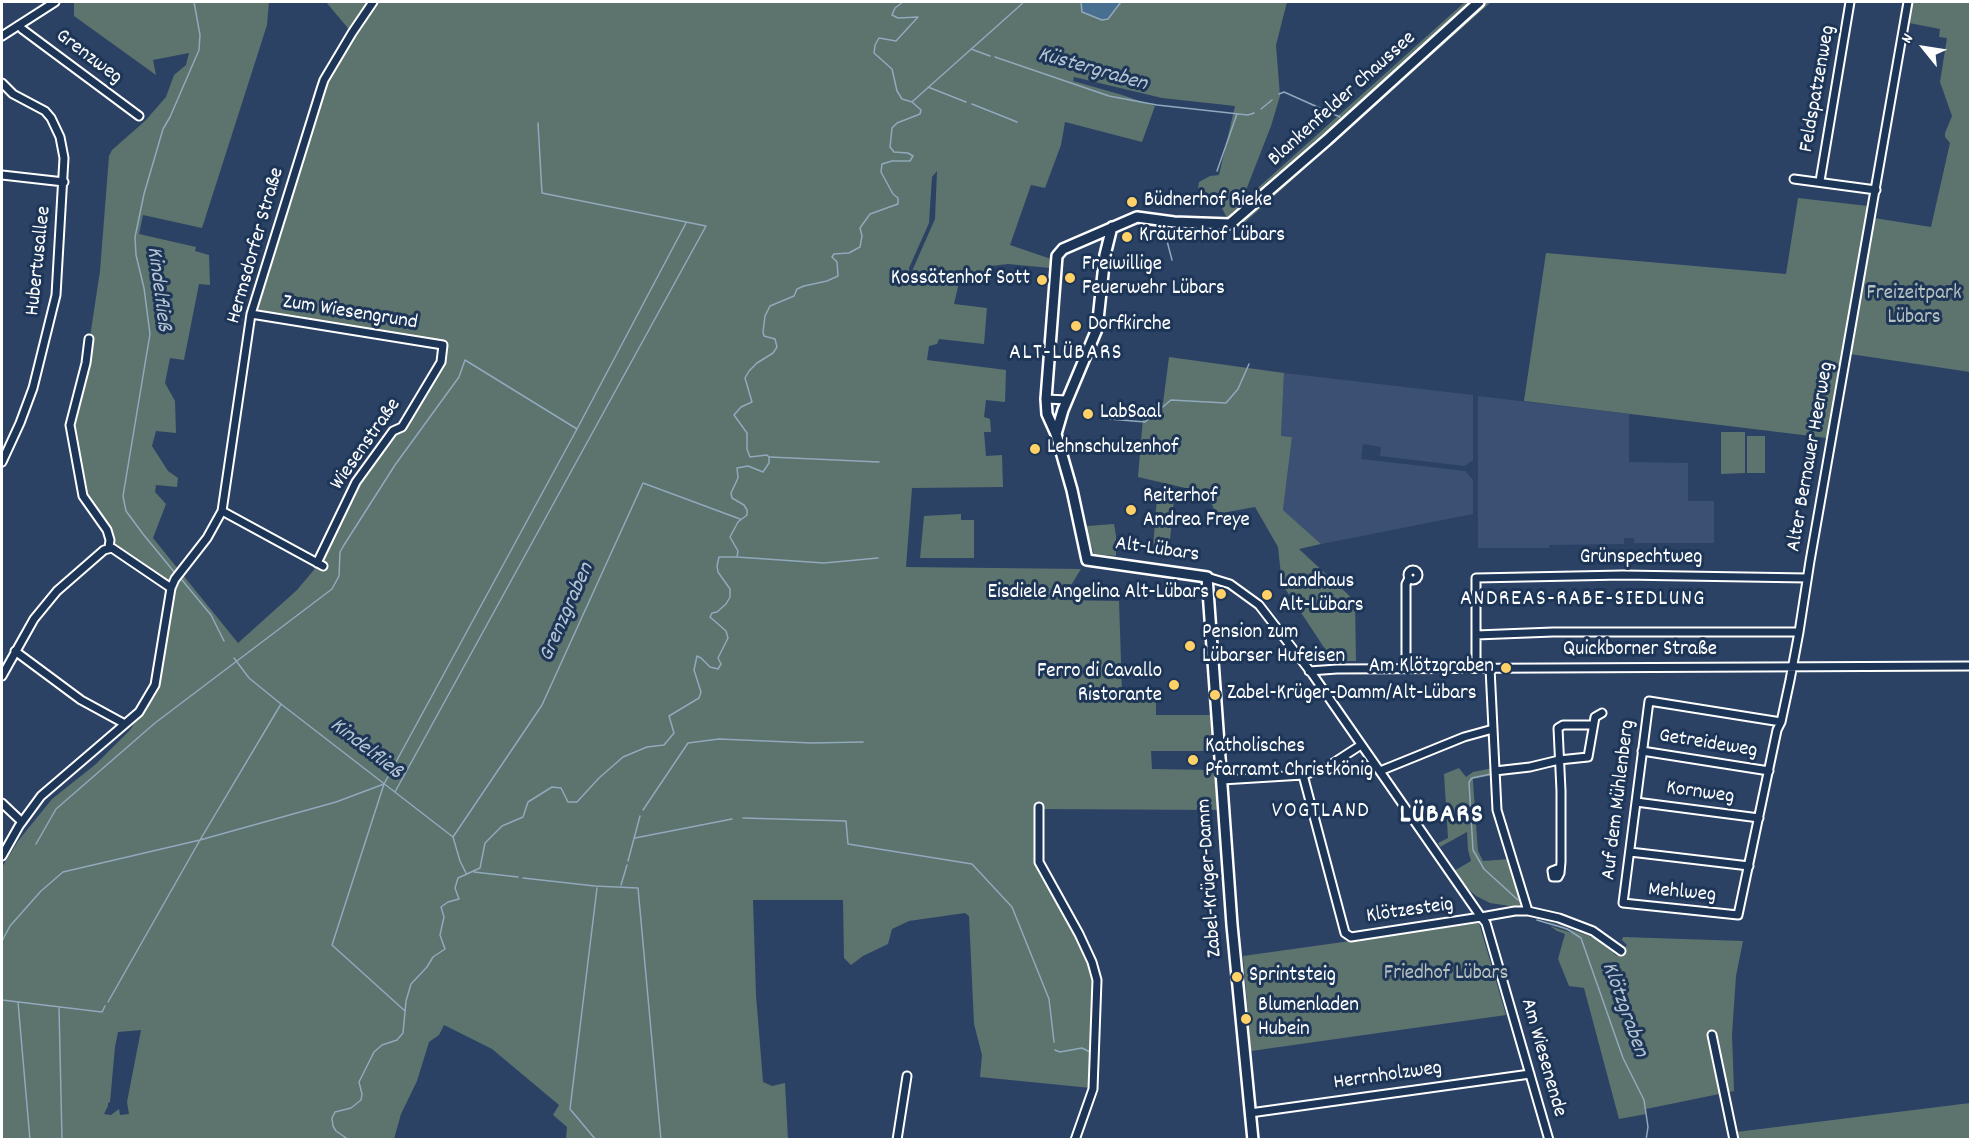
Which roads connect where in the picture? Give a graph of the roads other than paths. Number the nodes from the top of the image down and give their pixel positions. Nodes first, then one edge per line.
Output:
1 (55, 2) edge
2 (373, 2) edge
3 (1479, 2) edge
4 (1850, 2) edge
5 (1908, 2) edge
6 (19, 25) junction
7 (2, 36) edge
8 (2, 83) edge
9 (139, 116) dead end
10 (2, 175) edge
11 (1794, 180) dead end
12 (64, 182) junction
13 (1820, 182) junction
14 (1876, 190) junction
15 (1230, 224) joint
16 (1112, 227) junction
17 (251, 314) junction
18 (89, 339) dead end
19 (443, 345) joint
20 (1046, 399) junction
21 (1067, 400) junction
22 (1056, 434) junction
23 (2, 462) edge
24 (222, 511) junction
25 (109, 548) junction
26 (1207, 577) junction
27 (1409, 578) dead end
28 (1807, 578) junction
29 (171, 588) junction
30 (1799, 632) junction
31 (1476, 635) junction
32 (15, 651) junction
33 (1971, 666) edge
34 (1792, 667) junction
35 (1476, 668) junction
36 (1490, 668) junction
37 (1406, 669) junction
38 (1309, 671) junction
39 (2, 676) edge
40 (1602, 713) dead end
41 (1780, 722) junction
42 (125, 724) junction
43 (1593, 725) junction
44 (1493, 729) junction
45 (1361, 745) junction
46 (1642, 751) junction
47 (1559, 760) junction
48 (1380, 771) junction
49 (1495, 771) junction
50 (1769, 771) junction
51 (1303, 775) junction
52 (1222, 780) junction
53 (1636, 802) junction
54 (2, 803) edge
55 (1039, 807) dead end
56 (1759, 818) junction
57 (22, 822) junction
58 (1629, 852) junction
59 (2, 856) edge
60 (1749, 866) junction
61 (1560, 868) dead end
62 (1623, 903) joint
63 (1528, 911) junction
64 (1738, 915) joint
65 (1481, 917) junction
66 (1621, 951) dead end
67 (1712, 1035) dead end
68 (1530, 1074) junction
69 (907, 1076) dead end
70 (1250, 1113) junction
71 (897, 1140) edge
72 (1075, 1140) edge
73 (1253, 1140) edge
74 (1549, 1140) edge
75 (1734, 1140) edge

1 - 6 street
2 - 17 street, Hermsdorfer Straße
3 - 15 street, Blankenfelder Chaussee
4 - 13 street, Feldspatzenweg
5 - 14 street, Alter Bernauer Heerweg
6 - 7 street
6 - 9 street, Grenzweg
8 - 12 street, Hubertusallee
10 - 12 street
11 - 13 street, Feldspatzenweg
12 - 23 street, Hubertusallee
13 - 14 street, Feldspatzenweg
14 - 28 street, Alter Bernauer Heerweg
15 - 16 street, Alt-Lübars
16 - 20 street, Alt-Lübars
16 - 21 street
17 - 19 street, Zum Wiesengrund
17 - 24 street, Hermsdorfer Straße
18 - 25 street
19 - 24 street, Wiesenstraße
20 - 21 street
20 - 22 street, Alt-Lübars
21 - 22 street
22 - 26 street, Alt-Lübars
24 - 29 street, Hermsdorfer Straße
25 - 29 street
25 - 32 street
26 - 38 street, Alt-Lübars
26 - 52 street, Zabel-Krüger-Damm
27 - 37 street
28 - 30 street, Alter Bernauer Heerweg
28 - 31 street, Grünspechtweg
29 - 42 street, Hermsdorfer Straße
30 - 31 street
30 - 34 street, Alter Bernauer Heerweg
31 - 35 street
32 - 39 street
32 - 42 street
33 - 34 street, Quickborner Straße
34 - 36 street, Quickborner Straße
34 - 41 street, Alter Bernauer Heerweg
35 - 36 street, Quickborner Straße
35 - 37 street, Quickborner Straße
36 - 44 street
37 - 38 street, Quickborner Straße
38 - 45 street, Alt-Lübars
40 - 43 street
41 - 46 street, Auf dem Mühlenberg
41 - 50 street, Alter Bernauer Heerweg
42 - 57 street, Hermsdorfer Straße
43 - 47 street
43 - 47 street
44 - 48 street
44 - 49 street
45 - 48 street, Alt-Lübars
45 - 51 street
46 - 50 street, Getreideweg
46 - 53 street, Auf dem Mühlenberg
47 - 49 street
47 - 61 street
48 - 65 street, Am Wiesenende
49 - 63 street
50 - 56 street, Alter Bernauer Heerweg
51 - 52 street
51 - 65 street, Klötzesteig
52 - 70 street, Zabel-Krüger-Damm
53 - 56 street, Kornweg
53 - 58 street, Auf dem Mühlenberg
54 - 57 street
55 - 72 street
56 - 60 street, Alter Bernauer Heerweg
57 - 59 street, Hermsdorfer Straße
58 - 60 street
58 - 62 street, Auf dem Mühlenberg
60 - 64 street, Alter Bernauer Heerweg
62 - 64 street, Mehlweg
63 - 65 street, Klötzesteig
63 - 66 street, Klötzesteig
65 - 68 street, Am Wiesenende
67 - 75 street
68 - 70 street, Herrnholzweg
68 - 74 street, Am Wiesenende
69 - 71 street
70 - 73 street, Zabel-Krüger-Damm

